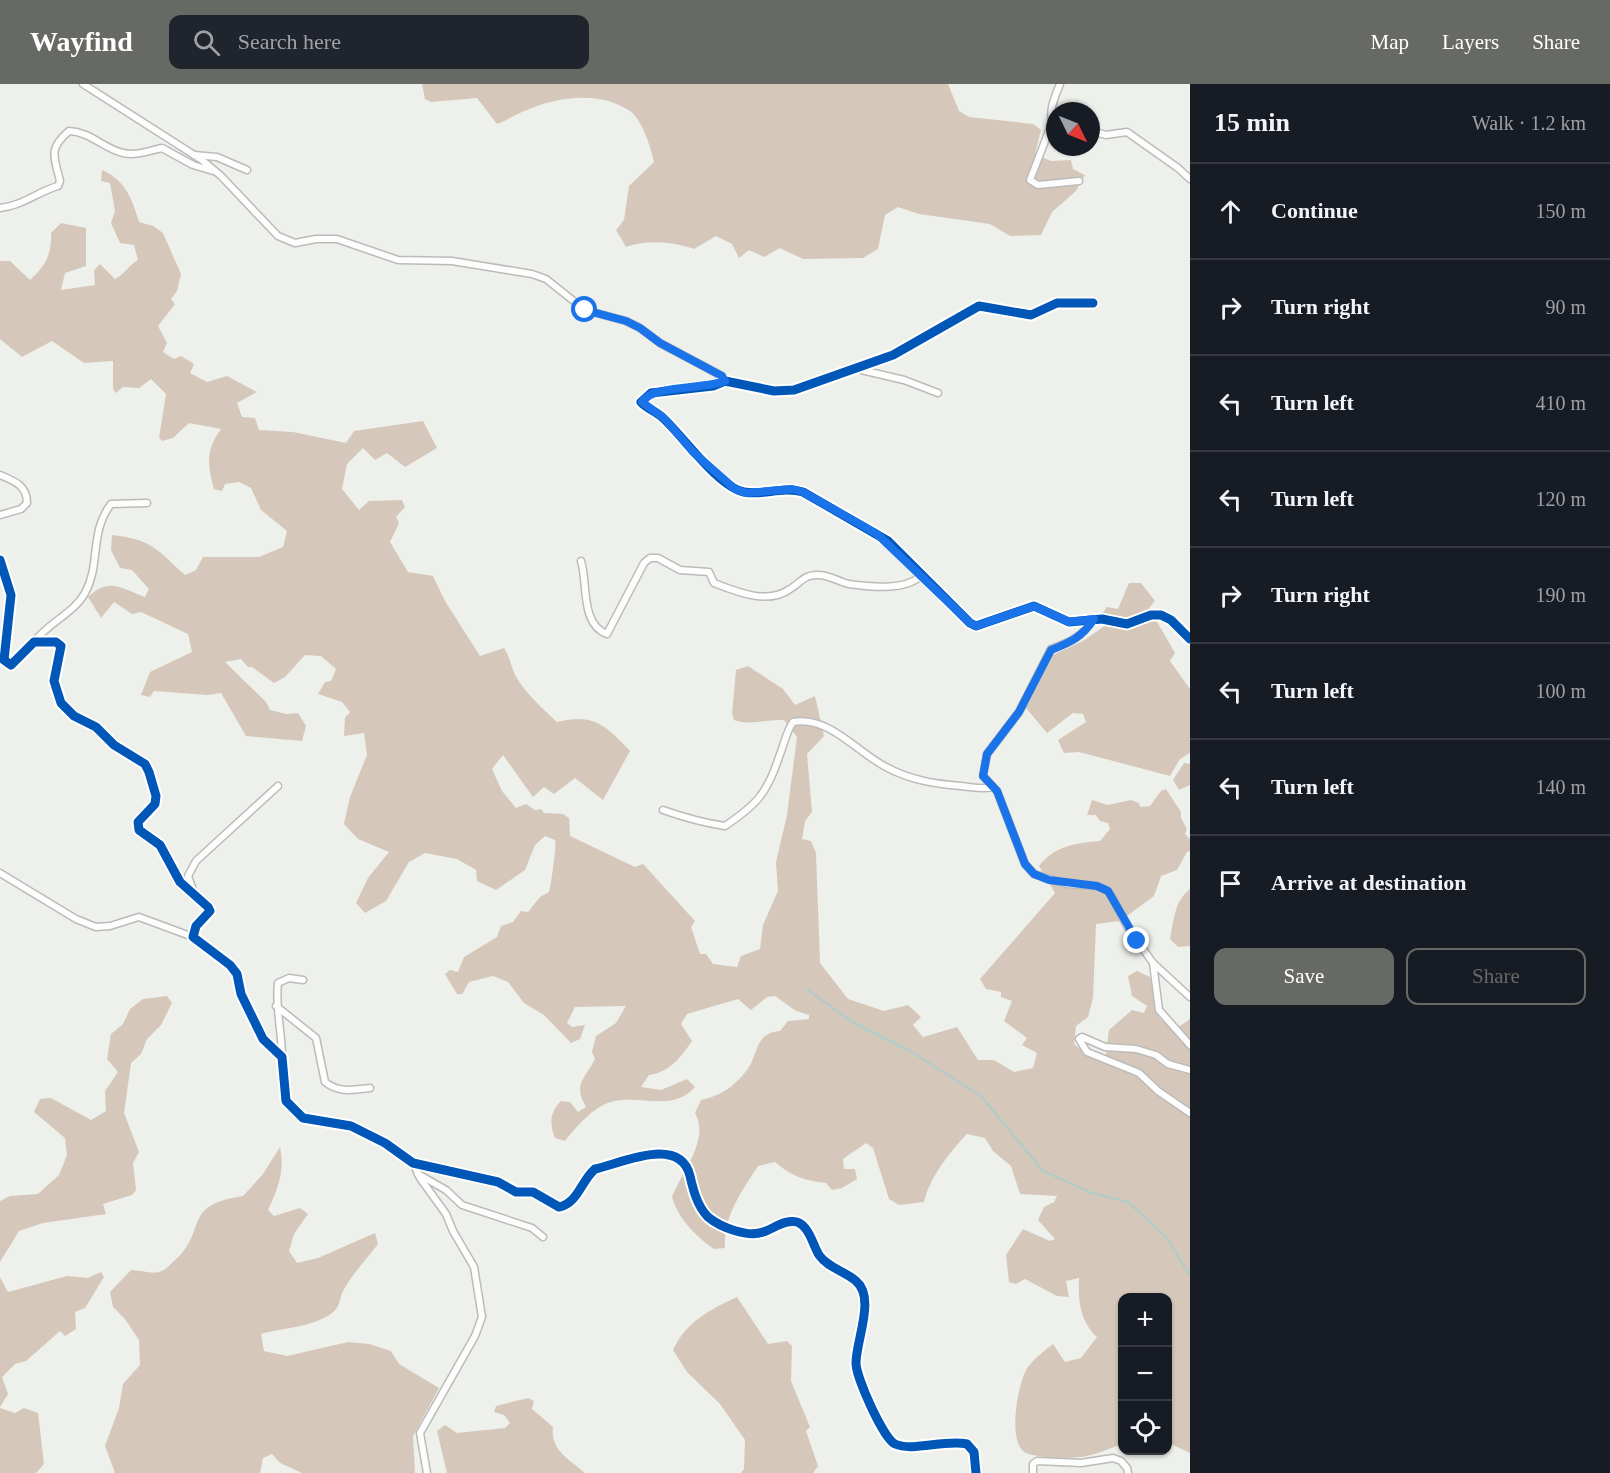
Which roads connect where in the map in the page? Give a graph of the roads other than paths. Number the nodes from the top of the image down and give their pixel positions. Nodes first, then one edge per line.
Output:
1 (83, 84) edge
2 (1060, 84) edge
3 (1053, 102) edge
4 (1100, 133) edge
5 (1046, 143) edge
6 (193, 155) junction
7 (247, 170) dead end
8 (216, 172) junction
9 (1190, 179) edge
10 (1079, 180) dead end
11 (0, 208) edge
12 (1093, 303) dead end
13 (850, 368) junction
14 (725, 381) junction
15 (938, 393) dead end
16 (0, 475) edge
17 (147, 503) dead end
18 (0, 515) edge
19 (0, 560) edge
20 (581, 561) dead end
21 (921, 576) junction
22 (1094, 619) junction
23 (1190, 639) edge
24 (34, 642) junction
25 (278, 786) dead end
26 (993, 787) junction
27 (663, 810) dead end
28 (0, 873) edge
29 (195, 895) junction
30 (193, 937) junction
31 (1153, 963) junction
32 (303, 981) dead end
33 (1190, 997) edge
34 (276, 1006) junction
35 (1190, 1045) edge
36 (282, 1057) junction
37 (1190, 1070) edge
38 (370, 1088) dead end
39 (1190, 1113) edge
40 (413, 1163) junction
41 (418, 1174) junction
42 (543, 1237) dead end
43 (427, 1473) edge
44 (976, 1473) edge
45 (1033, 1473) edge
46 (1128, 1473) edge

1 - 6 street
2 - 3 street
4 - 9 street
5 - 10 street
6 - 7 street
6 - 8 street
8 - 11 street
8 - 14 street
12 - 13 street
13 - 14 street
13 - 15 street
14 - 21 street
16 - 18 street
17 - 24 street
19 - 24 street
20 - 21 street
21 - 22 street
22 - 23 street
22 - 26 street
24 - 29 street
25 - 29 street
26 - 27 street
26 - 31 street
28 - 30 street
29 - 30 street
30 - 36 street
31 - 33 street
31 - 35 street
32 - 34 street
34 - 36 street
34 - 38 street
36 - 40 street
37 - 39 street
40 - 41 street
40 - 44 street
41 - 42 street
41 - 43 street
45 - 46 street

